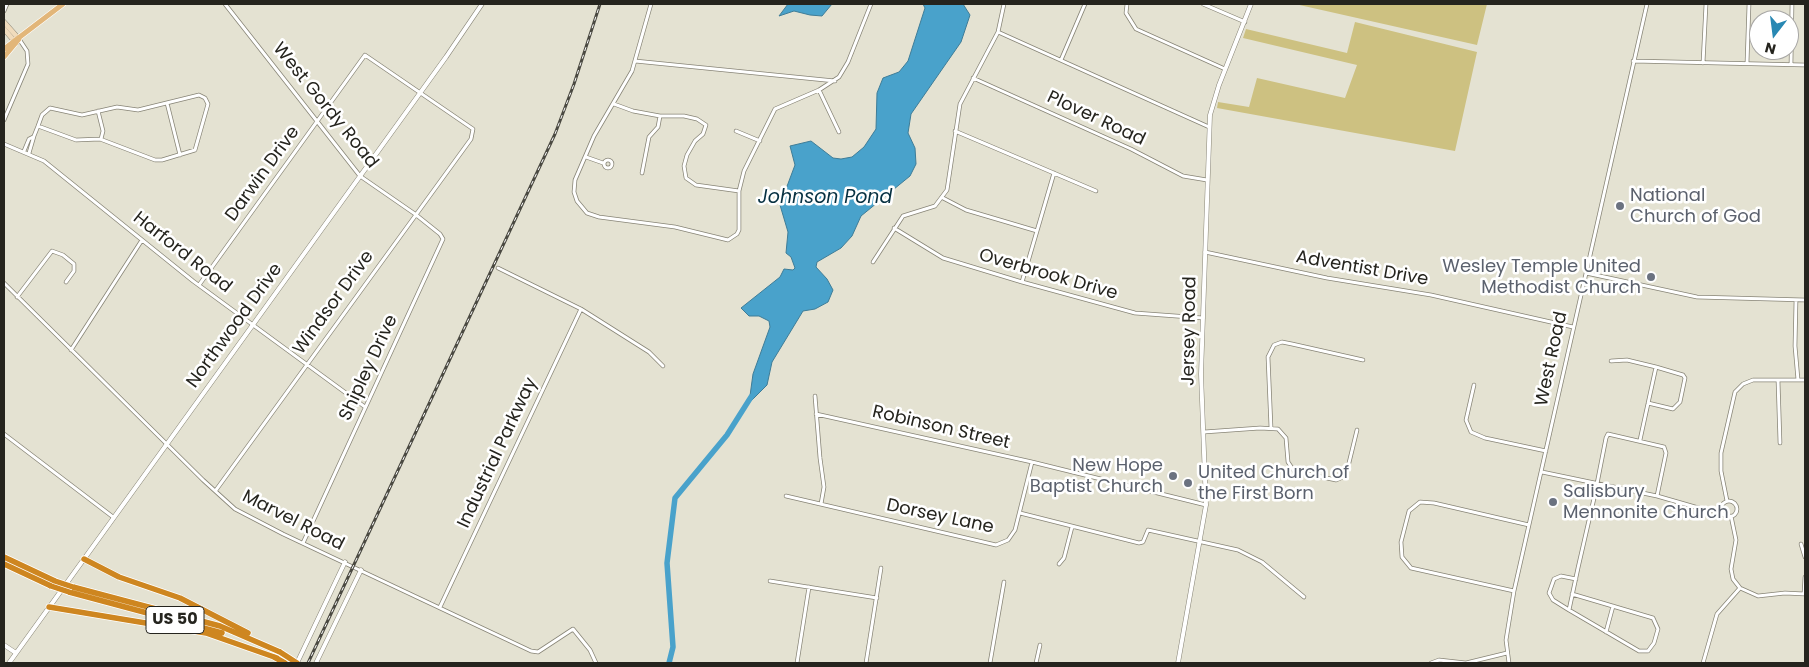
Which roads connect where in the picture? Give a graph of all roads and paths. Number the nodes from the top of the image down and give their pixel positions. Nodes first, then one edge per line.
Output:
1 (7, 4) edge
2 (63, 4) edge
3 (225, 4) edge
4 (482, 4) edge
5 (651, 4) edge
6 (871, 4) edge
7 (1004, 4) edge
8 (1078, 4) edge
9 (1127, 4) edge
10 (1203, 4) edge
11 (1252, 4) edge
12 (1647, 4) edge
13 (1706, 4) edge
14 (1749, 4) edge
15 (1792, 4) edge
16 (1084, 5) edge
17 (4, 11) edge
18 (4, 22) edge
19 (1245, 22) junction
20 (4, 29) edge
21 (998, 32) junction
22 (16, 42) junction
23 (4, 48) edge
24 (4, 57) edge
25 (1060, 60) junction
26 (634, 61) junction
27 (1634, 61) junction
28 (1704, 63) junction
29 (1747, 63) junction
30 (1791, 64) junction
31 (1805, 64) edge
32 (1225, 69) junction
33 (973, 78) junction
34 (835, 81) junction
35 (819, 90) junction
36 (421, 92) junction
37 (167, 103) junction
38 (614, 104) junction
39 (98, 111) junction
40 (660, 116) junction
41 (4, 120) edge
42 (318, 122) junction
43 (38, 126) junction
44 (1209, 127) junction
45 (736, 131) dead end
46 (955, 131) junction
47 (839, 132) dead end
48 (34, 136) junction
49 (101, 139) junction
50 (760, 141) junction
51 (4, 144) edge
52 (24, 151) junction
53 (29, 153) junction
54 (180, 155) junction
55 (586, 157) junction
56 (603, 163) dead end
57 (642, 173) dead end
58 (1054, 173) junction
59 (360, 176) junction
60 (1207, 180) junction
61 (739, 191) junction
62 (1096, 191) dead end
63 (943, 198) junction
64 (415, 214) junction
65 (894, 228) junction
66 (1037, 231) junction
67 (142, 240) junction
68 (1205, 252) junction
69 (873, 262) dead end
70 (498, 268) dead end
71 (1586, 273) junction
72 (66, 282) dead end
73 (1022, 282) junction
74 (4, 283) edge
75 (199, 285) junction
76 (18, 297) junction
77 (1796, 300) junction
78 (1805, 300) edge
79 (581, 309) junction
80 (1203, 318) junction
81 (253, 326) junction
82 (1573, 328) junction
83 (71, 350) junction
84 (1363, 360) dead end
85 (1611, 361) dead end
86 (306, 365) junction
87 (663, 366) dead end
88 (1656, 367) junction
89 (1778, 380) junction
90 (1798, 380) junction
91 (1805, 380) edge
92 (1474, 385) dead end
93 (815, 396) dead end
94 (1648, 403) junction
95 (365, 408) junction
96 (816, 414) junction
97 (1270, 428) junction
98 (1357, 430) dead end
99 (1204, 432) junction
100 (4, 434) edge
101 (1640, 440) junction
102 (1780, 443) dead end
103 (167, 444) junction
104 (1546, 452) junction
105 (1032, 462) junction
106 (1542, 472) junction
107 (1596, 484) junction
108 (216, 490) junction
109 (786, 496) dead end
110 (1657, 496) junction
111 (1727, 501) junction
112 (821, 504) junction
113 (1206, 505) junction
114 (1722, 510) junction
115 (1020, 513) junction
116 (113, 516) junction
117 (1731, 516) junction
118 (1530, 525) junction
119 (1072, 527) junction
120 (1200, 542) junction
121 (303, 543) junction
122 (1801, 544) dead end
123 (4, 557) edge
124 (1805, 557) edge
125 (84, 559) junction
126 (345, 562) junction
127 (4, 564) edge
128 (1059, 564) dead end
129 (882, 568) dead end
130 (361, 570) junction
131 (1805, 577) edge
132 (1576, 579) junction
133 (770, 581) dead end
134 (1004, 582) dead end
135 (53, 584) junction
136 (809, 587) junction
137 (1740, 588) junction
138 (1514, 591) junction
139 (1572, 594) junction
140 (1805, 594) edge
141 (1304, 597) dead end
142 (877, 598) junction
143 (1613, 606) junction
144 (49, 607) junction
145 (440, 607) junction
146 (1569, 610) junction
147 (1606, 632) junction
148 (4, 645) edge
149 (1040, 645) dead end
150 (1507, 653) junction
151 (16, 654) junction
152 (278, 655) junction
153 (9, 663) edge
154 (285, 663) edge
155 (297, 663) edge
156 (316, 663) edge
157 (596, 663) edge
158 (797, 663) edge
159 (866, 663) edge
160 (990, 663) edge
161 (1036, 663) edge
162 (1178, 663) edge
163 (1430, 663) edge
164 (1509, 663) edge
165 (1703, 663) edge

1 - 17 street
2 - 22 main road
3 - 42 street, West Gordy Road
4 - 36 street, Northwood Drive
5 - 26 street
6 - 34 street
7 - 21 street
8 - 16 street
9 - 32 street
10 - 19 street
11 - 19 street, Jersey Road
12 - 27 street, West Road
13 - 28 street
14 - 29 street
15 - 30 street
16 - 25 street
18 - 22 main road
19 - 32 street, Jersey Road
20 - 22 main road
21 - 25 street
21 - 33 street
22 - 23 main road
22 - 24 main road
22 - 41 street
25 - 44 street
26 - 34 street
26 - 38 street
27 - 28 street
27 - 71 street, West Road
28 - 29 street
29 - 30 street
30 - 31 street
32 - 44 street, Jersey Road
33 - 46 street
33 - 60 street, Plover Road
34 - 35 street
35 - 47 street
35 - 50 street
36 - 42 street, Darwin Drive
36 - 59 street, Northwood Drive
36 - 64 street, Windsor Drive
37 - 39 street
37 - 54 street
37 - 54 street
38 - 40 street
38 - 55 street
39 - 43 street
39 - 49 street
40 - 57 street
40 - 61 street
42 - 59 street, West Gordy Road
42 - 75 street, Darwin Drive
43 - 48 street
43 - 49 street
44 - 60 street, Jersey Road
45 - 50 street
46 - 58 street
46 - 63 street
48 - 52 street
48 - 53 street
49 - 54 street
50 - 61 street
51 - 52 street, Harford Road
52 - 53 street, Harford Road
53 - 67 street, Harford Road
55 - 56 street
55 - 61 street
58 - 62 street
58 - 66 street
59 - 64 street, West Gordy Road
59 - 81 street, Northwood Drive
60 - 68 street, Jersey Road
63 - 65 street
63 - 66 street
64 - 86 street, Windsor Drive
64 - 95 street, Shipley Drive
65 - 69 street
65 - 73 street, Overbrook Drive
66 - 73 street
67 - 75 street, Harford Road
67 - 83 street
68 - 80 street, Jersey Road
68 - 82 street, Adventist Drive
70 - 79 street
71 - 77 street
71 - 82 street, West Road
72 - 76 street
73 - 80 street, Overbrook Drive
74 - 76 street, Marvel Road
75 - 81 street, Harford Road
76 - 83 street, Marvel Road
77 - 78 street
77 - 90 street
79 - 87 street
79 - 145 street, Industrial Parkway
80 - 99 street, Jersey Road
81 - 86 street, Harford Road
81 - 103 street, Northwood Drive
82 - 104 street, West Road
83 - 103 street, Marvel Road
84 - 97 street
85 - 88 street
86 - 95 street, Harford Road
86 - 108 street, Windsor Drive
88 - 94 street
88 - 94 street
89 - 90 street
89 - 102 street
89 - 111 street
90 - 91 street
92 - 104 street
93 - 96 street
94 - 101 street
95 - 121 street, Shipley Drive
96 - 105 street, Robinson Street
96 - 112 street
97 - 98 street
97 - 99 street
99 - 113 street, Jersey Road
100 - 116 street
101 - 107 street
101 - 110 street
103 - 108 street, Marvel Road
103 - 116 street, Northwood Drive
104 - 106 street, West Road
105 - 113 street, Robinson Street
105 - 115 street, Dorsey Lane
106 - 107 street
106 - 118 street, West Road
107 - 110 street
107 - 132 street
108 - 121 street, Marvel Road
109 - 112 street, Dorsey Lane
110 - 114 street
111 - 114 street
111 - 117 street
112 - 115 street, Dorsey Lane
113 - 120 street, Jersey Road
114 - 117 street
115 - 119 street
116 - 125 street, Northwood Drive
117 - 137 street
118 - 138 street, West Road
118 - 138 street
119 - 120 street
119 - 128 street
120 - 141 street
120 - 162 street, Jersey Road
121 - 126 street, Marvel Road
122 - 124 street
123 - 135 highway, US 50
125 - 144 street, Northwood Drive
125 - 152 highway
126 - 130 street, Marvel Road
126 - 155 street
127 - 135 highway, US 50
129 - 142 street
130 - 145 street, Marvel Road
130 - 156 street
131 - 140 street
132 - 139 street
132 - 146 street
133 - 136 street
134 - 160 street
135 - 152 highway, US 50, bridge
136 - 142 street
136 - 158 street
137 - 140 street
137 - 165 street
138 - 150 street, West Road
139 - 143 street
139 - 146 street
142 - 159 street
143 - 147 street
143 - 147 street
144 - 151 street, Northwood Drive
144 - 152 highway
145 - 157 street, Marvel Road
146 - 147 street
148 - 151 street
149 - 161 street
150 - 163 street
150 - 164 street, West Road
151 - 153 street, Northwood Drive
152 - 154 highway, US 50
152 - 155 highway, US 50, bridge

